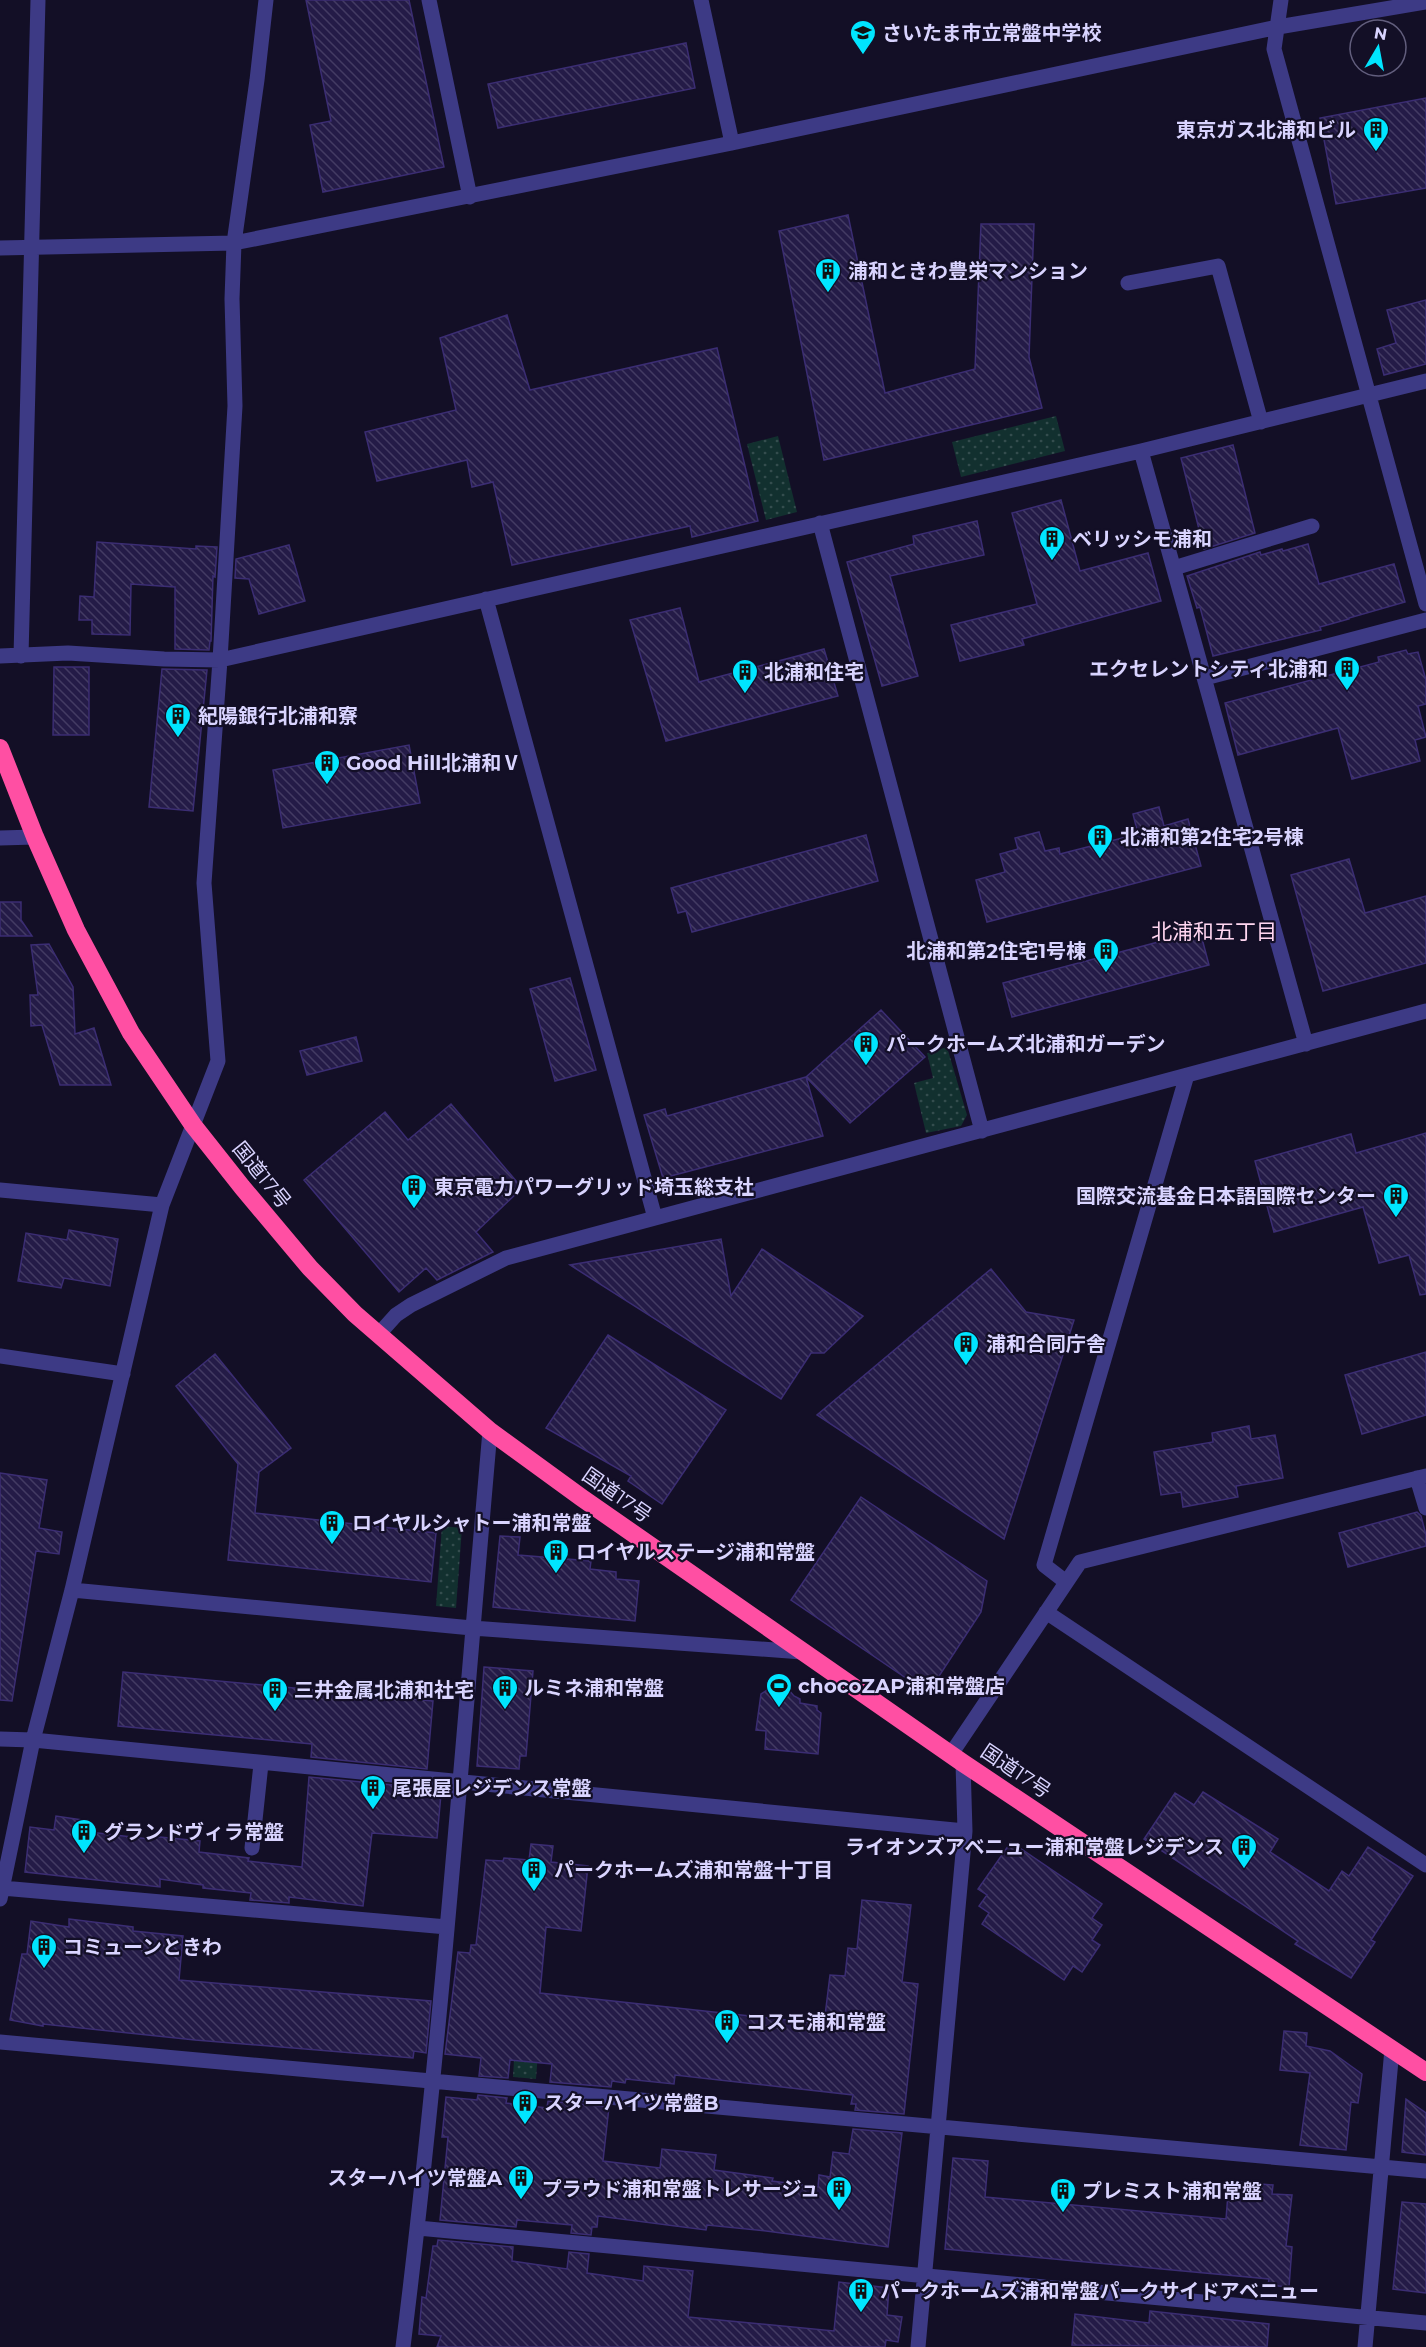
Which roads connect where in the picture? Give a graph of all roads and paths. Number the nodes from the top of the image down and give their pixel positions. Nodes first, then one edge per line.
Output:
1 (38, 0) edge
2 (266, 0) edge
3 (429, 0) edge
4 (701, 0) edge
5 (1281, 0) edge
6 (1426, 2) edge
7 (1278, 27) junction
8 (732, 144) junction
9 (470, 197) junction
10 (234, 243) junction
11 (0, 248) edge
12 (32, 248) junction
13 (1128, 283) dead end
14 (1426, 381) edge
15 (1368, 395) junction
16 (1261, 422) junction
17 (1141, 450) junction
18 (820, 524) junction
19 (1311, 526) dead end
20 (1174, 568) junction
21 (486, 599) junction
22 (1426, 604) edge
23 (1426, 620) edge
24 (0, 656) edge
25 (21, 656) junction
26 (220, 660) junction
27 (1205, 678) junction
28 (0, 748) edge
29 (35, 837) junction
30 (0, 838) edge
31 (1426, 1011) edge
32 (1306, 1044) junction
33 (1187, 1076) junction
34 (193, 1125) junction
35 (982, 1131) junction
36 (0, 1190) edge
37 (162, 1205) junction
38 (655, 1218) junction
39 (378, 1335) junction
40 (0, 1356) edge
41 (123, 1374) junction
42 (490, 1431) junction
43 (1422, 1477) edge
44 (1426, 1508) edge
45 (1066, 1582) junction
46 (72, 1590) junction
47 (1046, 1612) junction
48 (472, 1628) junction
49 (802, 1652) junction
50 (0, 1738) edge
51 (33, 1740) junction
52 (957, 1758) junction
53 (261, 1764) junction
54 (461, 1783) junction
55 (965, 1831) junction
56 (252, 1848) dead end
57 (1426, 1865) edge
58 (1, 1894) edge
59 (447, 1927) junction
60 (0, 2042) edge
61 (1392, 2049) junction
62 (1426, 2072) edge
63 (432, 2080) junction
64 (938, 2127) junction
65 (1382, 2167) junction
66 (1426, 2171) edge
67 (418, 2228) junction
68 (924, 2276) junction
69 (1368, 2318) junction
70 (1426, 2323) edge
71 (404, 2347) edge
72 (918, 2347) edge
73 (1365, 2347) edge

1 - 12 street
2 - 10 street
3 - 9 street
4 - 8 street
5 - 7 street
6 - 7 street
7 - 8 street
7 - 15 street
8 - 9 street
9 - 10 street
10 - 12 street
10 - 26 street
11 - 12 street
12 - 25 street
13 - 16 street
14 - 15 street
15 - 16 street
15 - 22 street
16 - 17 street
17 - 18 street
17 - 20 street
18 - 21 street
18 - 35 street
19 - 20 street
20 - 27 street
21 - 26 street
21 - 38 street
23 - 27 street
24 - 25 street
25 - 26 street
26 - 34 street
27 - 32 street
28 - 29 highway, 国道17号
29 - 30 street
29 - 34 highway, 国道17号
31 - 32 street
32 - 33 street
33 - 35 street
33 - 45 street
34 - 37 street
34 - 39 highway, 国道17号
35 - 38 street
36 - 37 street
37 - 41 street
38 - 39 street
39 - 42 highway, 国道17号
40 - 41 street
41 - 46 street
42 - 48 street
42 - 49 highway, 国道17号
43 - 44 street
43 - 45 street
45 - 47 street
46 - 48 street
46 - 51 street
47 - 52 street
47 - 57 street
48 - 49 street
48 - 54 street
49 - 52 highway, 国道17号
50 - 51 street
51 - 53 street
51 - 58 street
52 - 55 street
52 - 61 highway, 国道17号
53 - 54 street
53 - 56 street
54 - 55 street
54 - 59 street
55 - 64 street
58 - 59 street
59 - 63 street
60 - 63 street
61 - 62 highway, 国道17号
61 - 65 street
63 - 64 street
63 - 67 street
64 - 65 street
64 - 68 street
65 - 66 street
65 - 69 street
67 - 68 street
67 - 71 street
68 - 69 street
68 - 72 street
69 - 70 street
69 - 73 street

